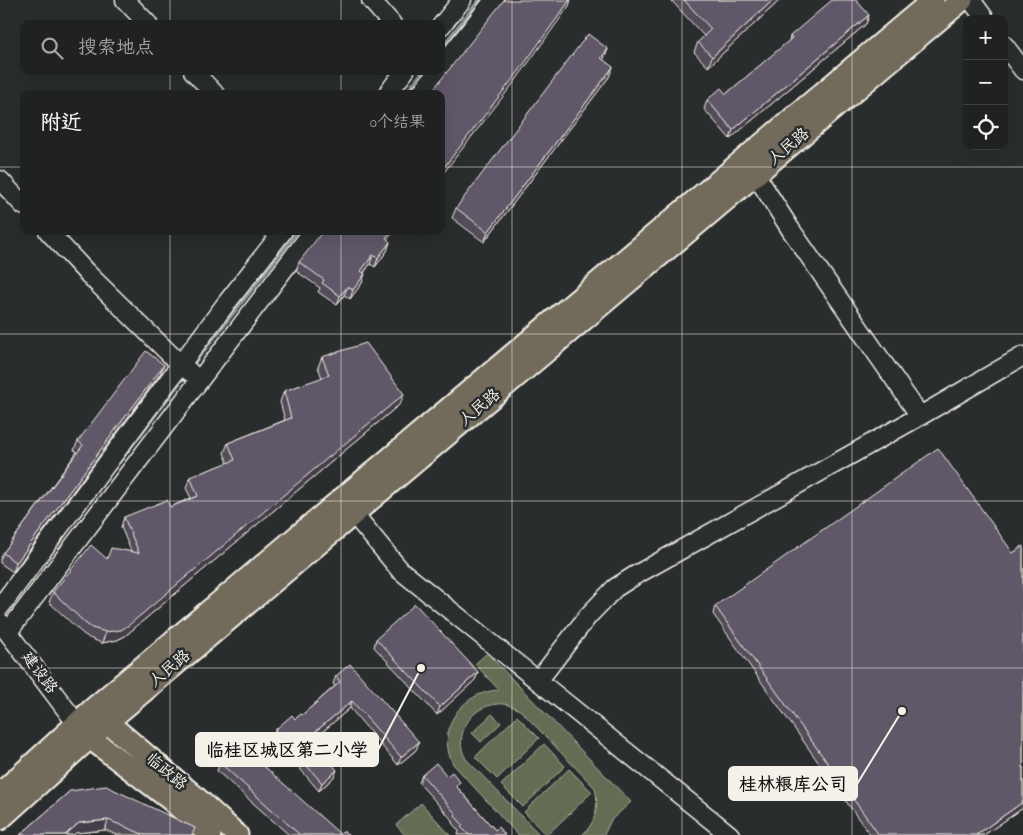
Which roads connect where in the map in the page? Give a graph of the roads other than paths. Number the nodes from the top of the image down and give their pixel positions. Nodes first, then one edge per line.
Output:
1 (125, 0) edge
2 (371, 0) edge
3 (462, 0) edge
4 (494, 0) edge
5 (933, 0) edge
6 (962, 0) edge
7 (970, 0) edge
8 (981, 15) edge
9 (144, 20) edge
10 (388, 20) edge
11 (445, 21) edge
12 (1008, 50) edge
13 (445, 62) edge
14 (1023, 70) edge
15 (197, 75) edge
16 (402, 75) edge
17 (435, 75) edge
18 (211, 90) edge
19 (391, 90) edge
20 (423, 90) edge
21 (756, 175) junction
22 (0, 180) edge
23 (20, 202) edge
24 (52, 235) edge
25 (280, 235) edge
26 (310, 235) edge
27 (1023, 356) edge
28 (181, 365) junction
29 (200, 380) junction
30 (920, 416) junction
31 (354, 514) junction
32 (0, 607) edge
33 (4, 627) edge
34 (538, 681) junction
35 (101, 715) junction
36 (83, 731) junction
37 (0, 794) edge
38 (0, 820) edge
39 (210, 835) edge
40 (237, 835) edge
41 (730, 835) edge

1 - 9 street
2 - 10 street
3 - 11 street
4 - 13 street
5 - 35 main road, 人民路
6 - 21 main road, 人民路
7 - 8 street
12 - 14 street
15 - 18 street
16 - 19 street
17 - 20 street
21 - 30 street
21 - 31 main road, 人民路
22 - 23 street
24 - 28 street
25 - 28 street
26 - 29 street
27 - 30 street
28 - 29 street
28 - 32 street
29 - 33 street
30 - 34 street
31 - 34 street
31 - 35 main road, 人民路
33 - 36 street, 建设路
34 - 41 street
35 - 36 main road, 人民路
35 - 40 main road, 临政路
36 - 37 main road, 人民路
36 - 38 main road, 人民路
36 - 39 main road, 临政路

